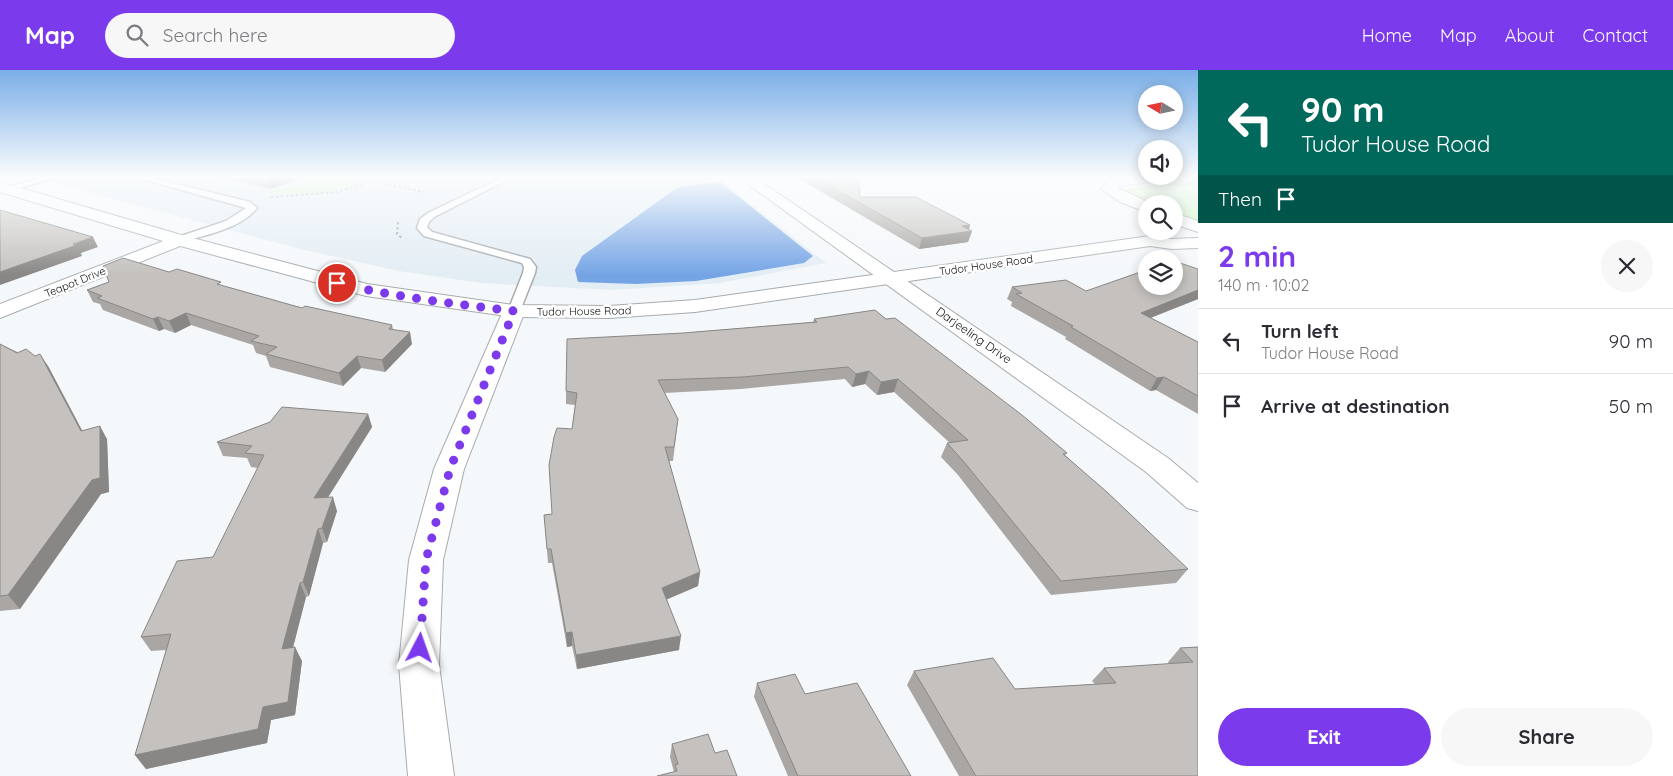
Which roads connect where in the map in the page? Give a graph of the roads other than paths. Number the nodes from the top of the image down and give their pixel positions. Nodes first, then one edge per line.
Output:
1 (75, 210) edge
2 (250, 210) edge
3 (442, 210) edge
4 (793, 210) edge
5 (1183, 221) edge
6 (1198, 227) edge
7 (1138, 239) edge
8 (179, 240) junction
9 (1165, 240) edge
10 (1198, 243) edge
11 (513, 256) joint
12 (893, 278) junction
13 (514, 311) junction
14 (0, 312) edge
15 (1198, 500) edge
16 (431, 776) edge

1 - 8 street, Tudor House Road
2 - 8 lane
3 - 11 lane
4 - 12 street, Darjeeling Drive
5 - 6 street
7 - 12 street, Tudor House Road
8 - 13 street, Tudor House Road
8 - 14 street, Teapot Drive
9 - 10 street, Tudor House Road
11 - 13 lane
12 - 13 street, Tudor House Road
12 - 15 street, Darjeeling Drive
13 - 16 street

